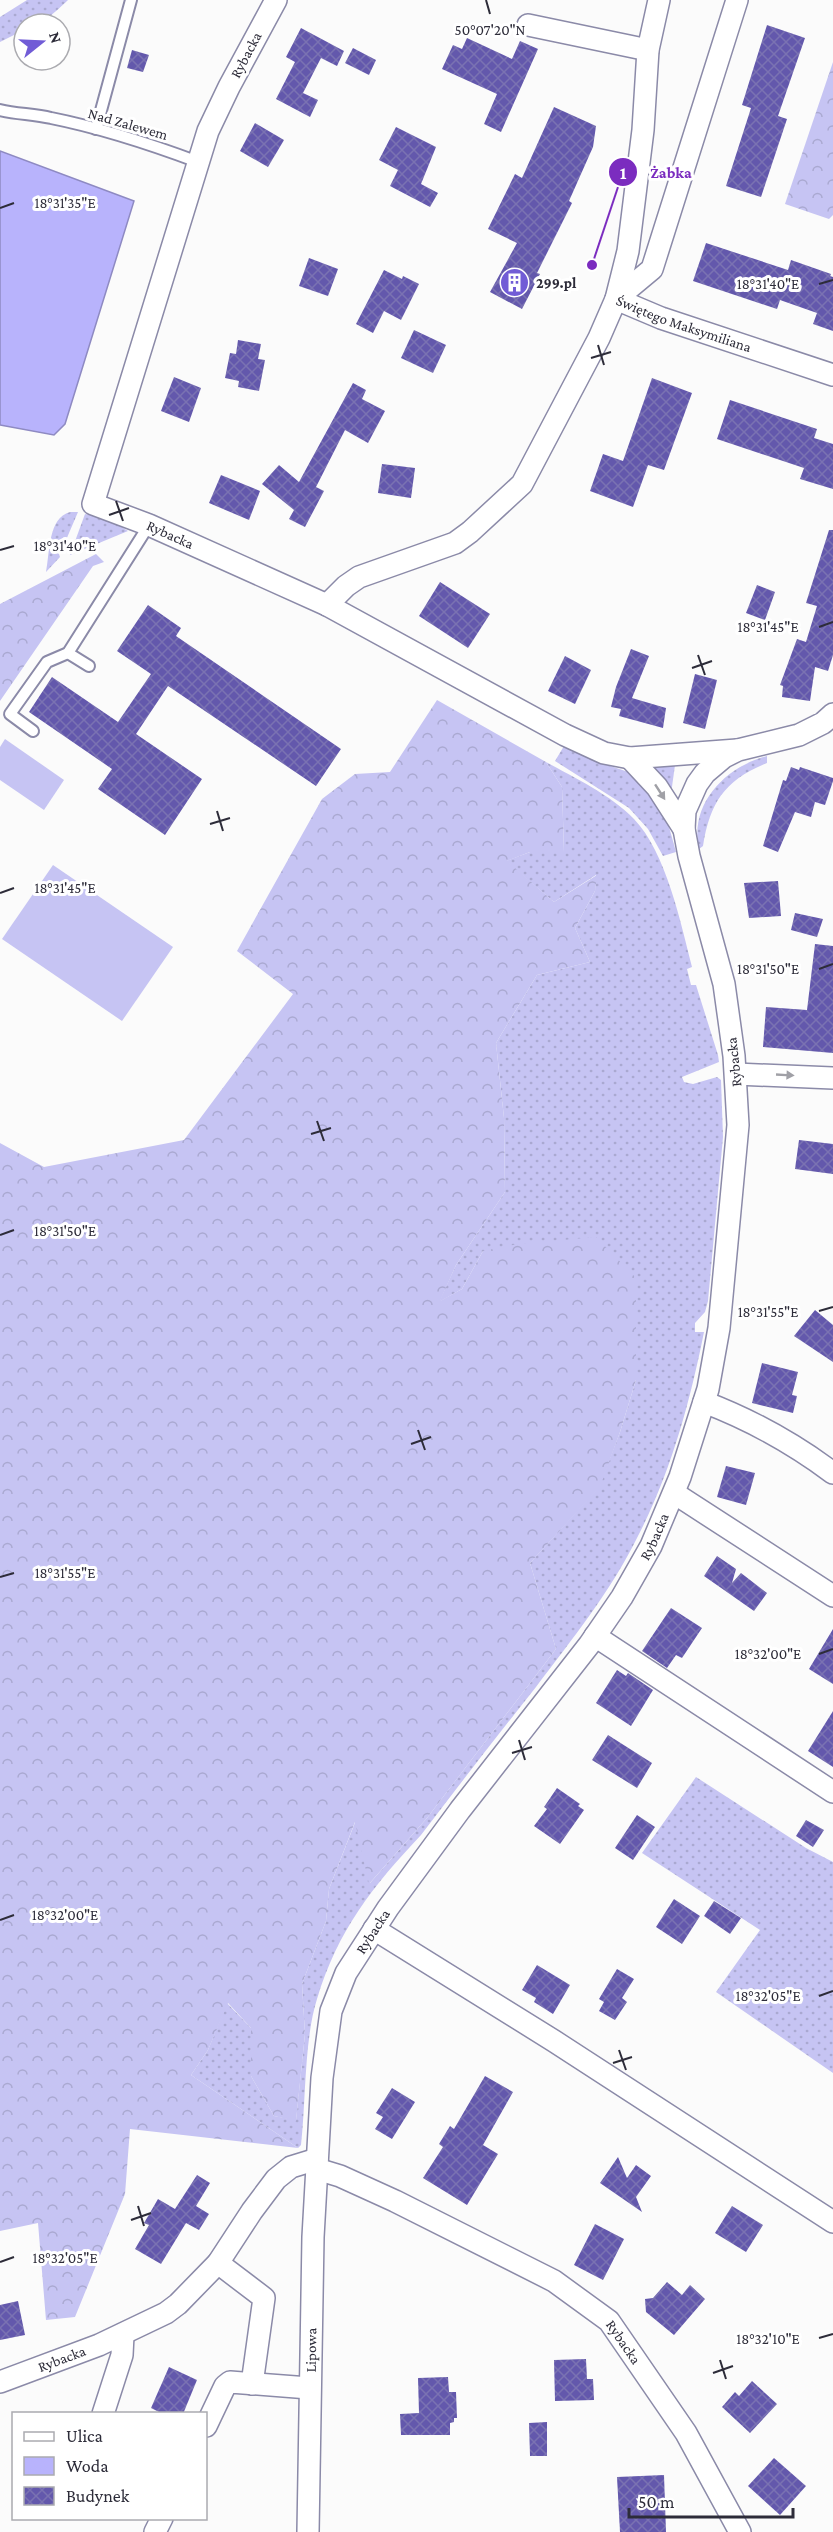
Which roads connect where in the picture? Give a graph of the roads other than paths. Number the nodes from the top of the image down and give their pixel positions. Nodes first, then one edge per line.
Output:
1 (131, 0) edge
2 (276, 0) edge
3 (659, 0) edge
4 (737, 0) edge
5 (528, 25) dead end
6 (648, 50) junction
7 (0, 110) edge
8 (96, 129) junction
9 (198, 162) junction
10 (616, 299) junction
11 (833, 375) edge
12 (149, 525) junction
13 (327, 605) junction
14 (68, 653) junction
15 (89, 666) dead end
16 (833, 714) edge
17 (33, 731) dead end
18 (738, 750) junction
19 (630, 758) junction
20 (684, 830) junction
21 (736, 1074) junction
22 (833, 1078) edge
23 (704, 1402) junction
24 (833, 1473) edge
25 (674, 1493) junction
26 (833, 1596) edge
27 (595, 1636) junction
28 (833, 1792) edge
29 (374, 1929) junction
30 (317, 2164) junction
31 (833, 2222) edge
32 (218, 2264) junction
33 (123, 2335) junction
34 (0, 2382) edge
35 (252, 2384) junction
36 (309, 2388) junction
37 (104, 2412) edge
38 (207, 2424) edge
39 (308, 2532) edge
40 (740, 2532) edge

1 - 8 lane
2 - 9 street, Rybacka
3 - 6 street, Świętego Maksymiliana
4 - 10 street
5 - 6 street
6 - 10 street, Świętego Maksymiliana
7 - 8 lane, Nad Zalewem
8 - 9 lane, Nad Zalewem
9 - 12 street, Rybacka
10 - 11 street, Świętego Maksymiliana
10 - 13 street
12 - 13 street, Rybacka
12 - 14 lane
13 - 19 street, Rybacka
14 - 15 lane
14 - 17 lane
16 - 18 street
18 - 19 street, Rybacka
18 - 20 street, Rybacka
19 -> 20 street, Rybacka
20 - 21 street, Rybacka
21 -> 22 street
21 - 23 street, Rybacka
23 - 24 street
23 - 25 street, Rybacka
25 - 26 street
25 - 27 street, Rybacka
27 - 28 street
27 - 29 street, Rybacka
29 - 30 street, Rybacka
29 - 31 street
30 - 32 street, Rybacka
30 - 36 street, Lipowa
30 - 40 street, Rybacka
32 - 33 street, Rybacka
32 - 35 street
33 - 34 street, Rybacka
33 - 37 street
35 - 36 street
35 - 38 street
36 - 39 street, Lipowa

